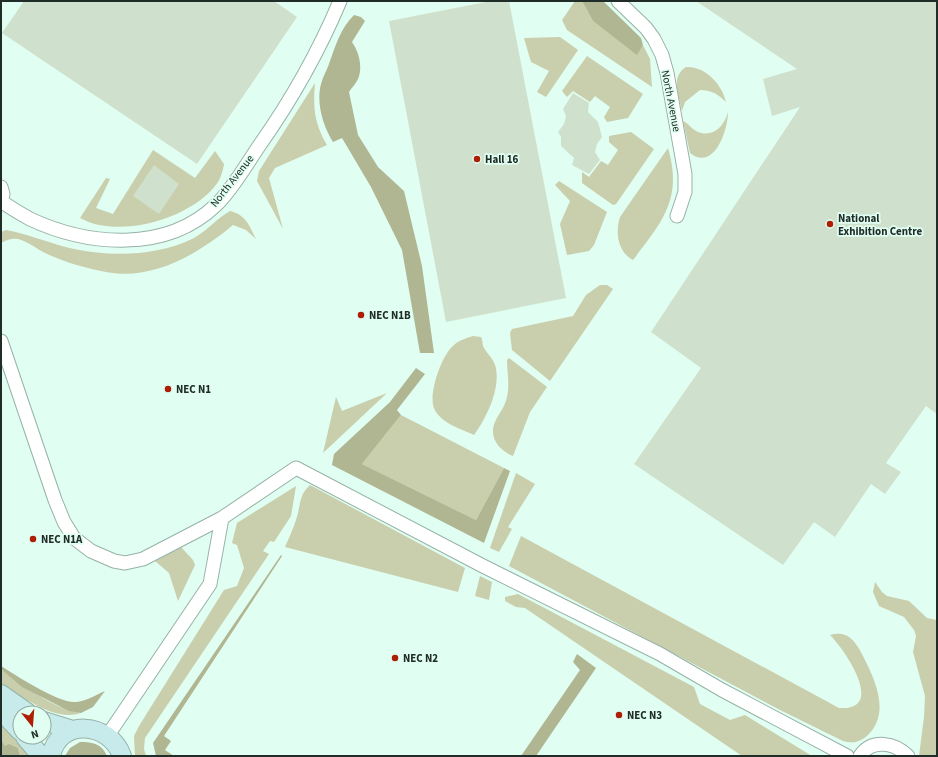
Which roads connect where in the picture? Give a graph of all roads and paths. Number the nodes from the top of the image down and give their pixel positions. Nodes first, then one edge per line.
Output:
1 (340, 1) edge
2 (618, 1) edge
3 (1, 187) edge
4 (1, 203) edge
5 (677, 216) dead end
6 (1, 341) edge
7 (222, 518) junction
8 (1, 694) edge
9 (17, 705) edge
10 (1, 711) edge
11 (12, 723) edge
12 (52, 723) edge
13 (73, 730) junction
14 (108, 735) junction
15 (32, 745) edge
16 (42, 756) edge
17 (51, 756) edge
18 (122, 756) edge
19 (847, 756) edge
20 (860, 756) edge
21 (908, 756) edge

1 - 4 street, North Avenue
2 - 5 street, North Avenue
3 - 4 street
6 - 7 street
7 - 14 street
7 - 19 street
8 - 9 street
10 - 11 street
12 - 13 street
13 - 14 street
13 - 17 street
14 - 18 street
15 - 16 street
20 - 21 street

